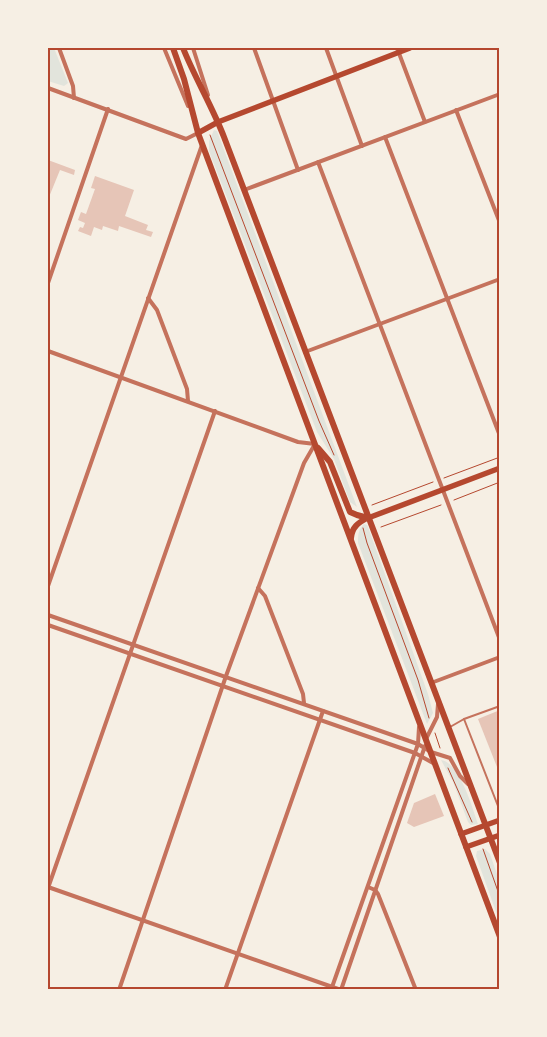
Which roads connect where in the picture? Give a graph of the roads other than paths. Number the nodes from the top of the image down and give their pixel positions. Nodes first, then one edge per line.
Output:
1 (59, 48) edge
2 (164, 48) edge
3 (173, 48) edge
4 (183, 48) edge
5 (193, 48) edge
6 (254, 48) edge
7 (326, 48) edge
8 (410, 48) edge
9 (398, 50) edge
10 (336, 75) junction
11 (48, 88) edge
12 (500, 94) edge
13 (74, 98) junction
14 (273, 100) junction
15 (210, 104) junction
16 (108, 109) junction
17 (456, 110) junction
18 (193, 117) junction
19 (218, 122) junction
20 (425, 122) junction
21 (198, 133) junction
22 (385, 137) junction
23 (202, 145) junction
24 (362, 146) junction
25 (318, 162) junction
26 (298, 170) junction
27 (244, 190) junction
28 (500, 223) edge
29 (500, 279) edge
30 (48, 283) edge
31 (148, 298) junction
32 (447, 299) junction
33 (380, 324) junction
34 (48, 352) edge
35 (306, 352) junction
36 (121, 377) junction
37 (188, 401) junction
38 (215, 412) junction
39 (500, 436) edge
40 (315, 444) junction
41 (500, 468) edge
42 (442, 491) junction
43 (368, 518) junction
44 (352, 543) junction
45 (48, 586) edge
46 (258, 588) junction
47 (48, 615) edge
48 (48, 625) edge
49 (500, 640) edge
50 (134, 645) junction
51 (130, 654) junction
52 (500, 657) edge
53 (226, 676) junction
54 (431, 683) junction
55 (223, 686) junction
56 (438, 701) junction
57 (304, 703) junction
58 (500, 706) edge
59 (323, 711) junction
60 (319, 720) junction
61 (464, 720) junction
62 (420, 723) junction
63 (448, 728) junction
64 (426, 739) junction
65 (418, 744) junction
66 (428, 750) junction
67 (415, 753) junction
68 (422, 756) junction
69 (436, 765) junction
70 (470, 785) junction
71 (500, 805) edge
72 (500, 820) edge
73 (485, 825) junction
74 (461, 834) junction
75 (500, 834) edge
76 (490, 838) junction
77 (466, 847) junction
78 (500, 862) edge
79 (48, 887) edge
80 (368, 887) junction
81 (375, 890) junction
82 (143, 920) junction
83 (500, 937) edge
84 (238, 953) junction
85 (331, 988) edge
86 (341, 989) edge
87 (118, 990) edge
88 (225, 990) edge
89 (416, 990) edge

1 - 13 street
2 - 18 street
3 - 18 main road
4 - 15 main road
5 - 15 street
6 - 14 street
7 - 10 street
8 - 9 main road
9 - 10 main road
9 - 20 street
10 - 14 main road
10 - 24 street
11 - 13 street
12 - 17 street
13 - 16 street
14 - 19 main road
14 - 26 street
15 - 19 main road
16 - 21 street
16 - 30 street
17 - 20 street
17 - 28 street
18 - 21 main road
19 - 21 main road
19 - 27 main road
20 - 22 street
21 - 23 main road
22 - 24 street
22 - 32 street
23 - 31 street
23 - 40 main road
24 - 25 street
25 - 26 street
25 - 33 street
26 - 27 street
27 - 35 main road
29 - 32 street
31 - 36 street
31 - 37 street
32 - 33 street
32 - 39 street
33 - 35 street
33 - 42 street
34 - 36 street
35 - 43 main road
36 - 37 street
36 - 45 street
37 - 38 street
38 - 40 street
38 - 50 street
40 - 43 main road
40 - 44 main road
40 - 46 street
41 - 42 main road
42 - 43 main road
42 - 49 street
43 - 44 main road
43 - 54 main road
44 - 62 main road
46 - 53 street
46 - 57 street
47 - 50 street
48 - 51 street
50 - 51 street
50 - 53 street
51 - 55 street
51 - 79 street
52 - 54 street
53 - 55 street
53 - 57 street
54 - 56 main road
55 - 60 street
55 - 82 street
56 - 63 main road
56 - 64 street
57 - 59 street
58 - 61 lane
59 - 60 street
59 - 65 street
60 - 67 street
60 - 84 street
61 - 63 lane
61 - 71 lane
62 - 64 main road
62 - 65 street
63 - 70 main road
64 - 66 main road
65 - 66 street
65 - 67 street
66 - 68 street
66 - 69 main road
66 - 70 street
67 - 68 street
67 - 80 street
68 - 69 street
68 - 81 street
69 - 74 main road
70 - 73 main road
72 - 73 main road
73 - 74 main road
73 - 76 main road
74 - 77 main road
75 - 76 main road
76 - 77 main road
76 - 78 main road
77 - 83 main road
79 - 82 street
80 - 81 street
80 - 85 street
81 - 86 street
81 - 89 street
82 - 84 street
82 - 87 street
84 - 85 street
84 - 88 street
85 - 86 street

